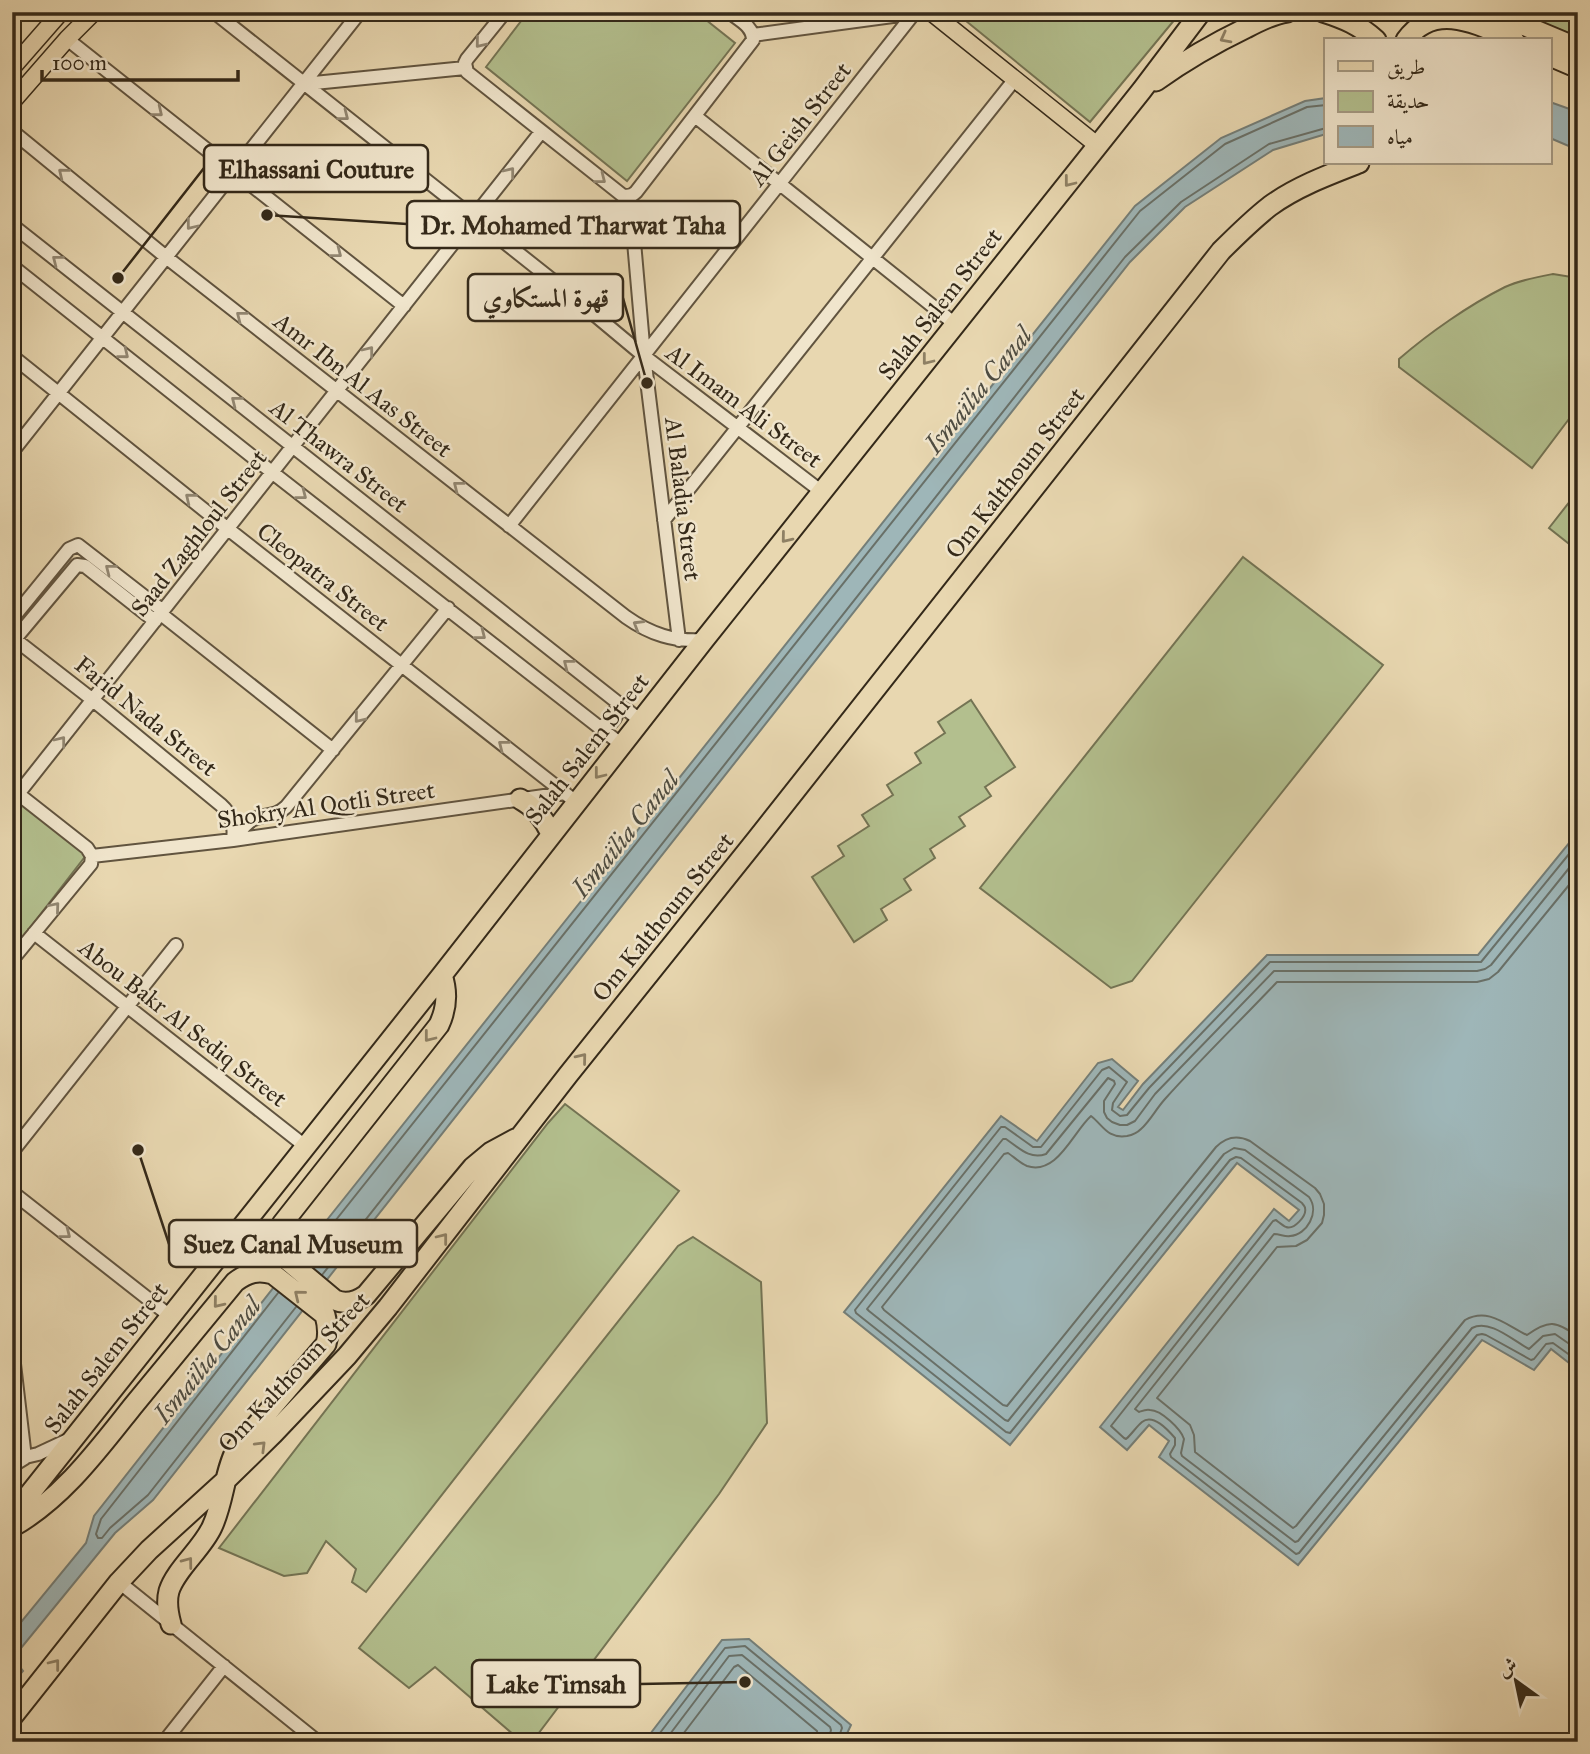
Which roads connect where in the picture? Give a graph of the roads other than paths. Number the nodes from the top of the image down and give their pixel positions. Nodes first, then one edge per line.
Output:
1 (61, 12) edge
2 (94, 12) edge
3 (214, 12) edge
4 (360, 12) edge
5 (505, 12) edge
6 (729, 12) edge
7 (1201, 12) edge
8 (1287, 12) edge
9 (1323, 12) edge
10 (1492, 12) edge
11 (920, 13) edge
12 (753, 35) junction
13 (67, 38) junction
14 (1374, 38) edge
15 (1408, 38) edge
16 (1509, 38) edge
17 (1578, 48) edge
18 (1552, 57) edge
19 (16, 63) edge
20 (465, 68) junction
21 (1578, 68) edge
22 (37, 73) junction
23 (1015, 79) junction
24 (303, 84) junction
25 (1142, 90) junction
26 (12, 102) edge
27 (695, 116) junction
28 (12, 131) edge
29 (541, 132) junction
30 (1097, 145) junction
31 (1357, 164) edge
32 (234, 172) junction
33 (780, 184) junction
34 (629, 196) junction
35 (474, 218) junction
36 (12, 225) edge
37 (166, 257) junction
38 (873, 258) junction
39 (12, 266) edge
40 (404, 306) junction
41 (123, 312) junction
42 (955, 324) junction
43 (103, 337) junction
44 (12, 356) edge
45 (644, 356) junction
46 (337, 391) junction
47 (58, 393) junction
48 (737, 429) junction
49 (293, 447) junction
50 (12, 452) edge
51 (273, 473) junction
52 (822, 492) junction
53 (664, 520) junction
54 (509, 526) junction
55 (228, 529) junction
56 (448, 608) junction
57 (160, 615) junction
58 (12, 619) edge
59 (14, 638) edge
60 (679, 640) junction
61 (704, 640) junction
62 (402, 665) junction
63 (93, 700) junction
64 (615, 701) junction
65 (641, 721) junction
66 (598, 726) junction
67 (622, 745) junction
68 (332, 750) junction
69 (15, 792) edge
70 (571, 798) junction
71 (520, 799) junction
72 (551, 834) junction
73 (233, 840) junction
74 (92, 856) junction
75 (34, 933) junction
76 (176, 945) dead end
77 (12, 960) edge
78 (442, 975) junction
79 (127, 1006) junction
80 (523, 1135) junction
81 (305, 1146) junction
82 (12, 1152) edge
83 (12, 1192) edge
84 (280, 1267) junction
85 (330, 1307) junction
86 (170, 1316) junction
87 (12, 1347) edge
88 (78, 1434) junction
89 (19, 1459) edge
90 (12, 1466) edge
91 (227, 1479) junction
92 (12, 1516) edge
93 (12, 1527) edge
94 (119, 1582) junction
95 (171, 1623) junction
96 (224, 1666) junction
97 (12, 1717) edge
98 (164, 1742) edge
99 (318, 1742) edge

1 - 19 main road
2 - 13 main road
3 - 24 street, Al Imam Ali Street
4 - 24 street
5 -> 20 street
6 - 12 street
7 - 25 highway, Salah Salem Street
8 -> 25 highway
9 - 14 highway
10 - 17 highway
11 - 12 street
11 - 23 main road
11 - 33 street, Al Geish Street
12 - 27 street
13 - 22 main road
13 -> 32 street
15 - 16 highway
18 - 21 highway
19 - 22 main road
20 - 24 street
20 - 29 street
22 - 26 main road
23 - 30 main road
23 - 38 street
24 - 32 street
24 -> 35 street, Al Imam Ali Street
25 - 30 highway, Salah Salem Street
27 - 33 street
27 - 34 street
37 -> 28 street, Amr Ibn Al Aas Street
29 -> 34 street
35 -> 29 street, Saad Zaghloul Street
30 -> 42 highway, Salah Salem Street
80 -> 31 highway, Om Kalthoum Street
32 -> 37 street
32 -> 40 street
33 - 38 street
33 - 45 street, Al Geish Street
34 - 45 street, Al Baladia Street
35 - 40 street, Saad Zaghloul Street
35 - 45 street, Al Imam Ali Street
41 -> 36 street, Al Thawra Street
37 - 41 street
46 -> 37 street, Amr Ibn Al Aas Street
38 - 42 street
38 - 48 street
39 - 43 street
46 -> 40 street, Saad Zaghloul Street
41 - 43 street
49 -> 41 street, Al Thawra Street
42 -> 52 highway, Salah Salem Street
43 - 47 street
43 -> 51 street
44 - 47 street, Cleopatra Street
45 - 48 street, Al Imam Ali Street
45 - 53 street, Al Baladia Street
45 - 54 street, Al Geish Street
46 - 49 street, Saad Zaghloul Street
54 -> 46 street, Amr Ibn Al Aas Street
47 - 50 street
55 -> 47 street, Cleopatra Street
48 - 52 street, Al Imam Ali Street
48 - 53 street
49 - 51 street, Saad Zaghloul Street
64 -> 49 street, Al Thawra Street
51 - 55 street, Saad Zaghloul Street
51 -> 56 street
52 -> 61 highway, Salah Salem Street
53 - 60 street, Al Baladia Street
60 -> 54 street, Amr Ibn Al Aas Street
55 - 57 street, Saad Zaghloul Street
55 - 62 street, Cleopatra Street
56 - 62 street
56 -> 66 street
57 -> 58 street
57 - 59 street
57 - 63 street, Saad Zaghloul Street
57 - 68 street
59 - 63 street, Farid Nada Street
60 - 61 street, Amr Ibn Al Aas Street
61 - 65 highway, Salah Salem Street
62 -> 68 street
70 -> 62 street, Cleopatra Street
69 -> 63 street, Saad Zaghloul Street
63 - 73 street, Farid Nada Street
64 - 65 street, Al Thawra Street
64 - 66 street
65 - 67 highway, Salah Salem Street
66 - 67 street
67 -> 70 highway, Salah Salem Street
68 - 73 street
69 - 74 street
70 - 71 street, Shokry Al Qotli Street
70 - 72 highway, Salah Salem Street
71 - 72 highway
71 - 73 street, Shokry Al Qotli Street
72 - 78 highway, Salah Salem Street
73 - 74 street, Shokry Al Qotli Street
75 -> 74 street
75 - 77 street
75 - 79 street, Abou Bakr Al Sediq Street
76 - 79 street
78 - 81 highway, Salah Salem Street
78 -> 84 highway
79 - 81 street, Abou Bakr Al Sediq Street
79 - 82 street
80 - 85 highway
91 -> 80 highway, Om Kalthoum Street
81 - 86 highway, Salah Salem Street
83 -> 86 street
84 - 85 highway
84 -> 93 highway
85 - 91 highway
86 - 88 highway, Salah Salem Street
87 - 89 street
88 - 89 street
88 - 92 highway, Salah Salem Street
89 - 90 street
91 - 94 highway, Om Kalthoum Street
95 -> 91 highway
94 - 95 street
97 -> 94 highway, Om Kalthoum Street
95 - 96 street
96 - 98 street
96 - 99 street

